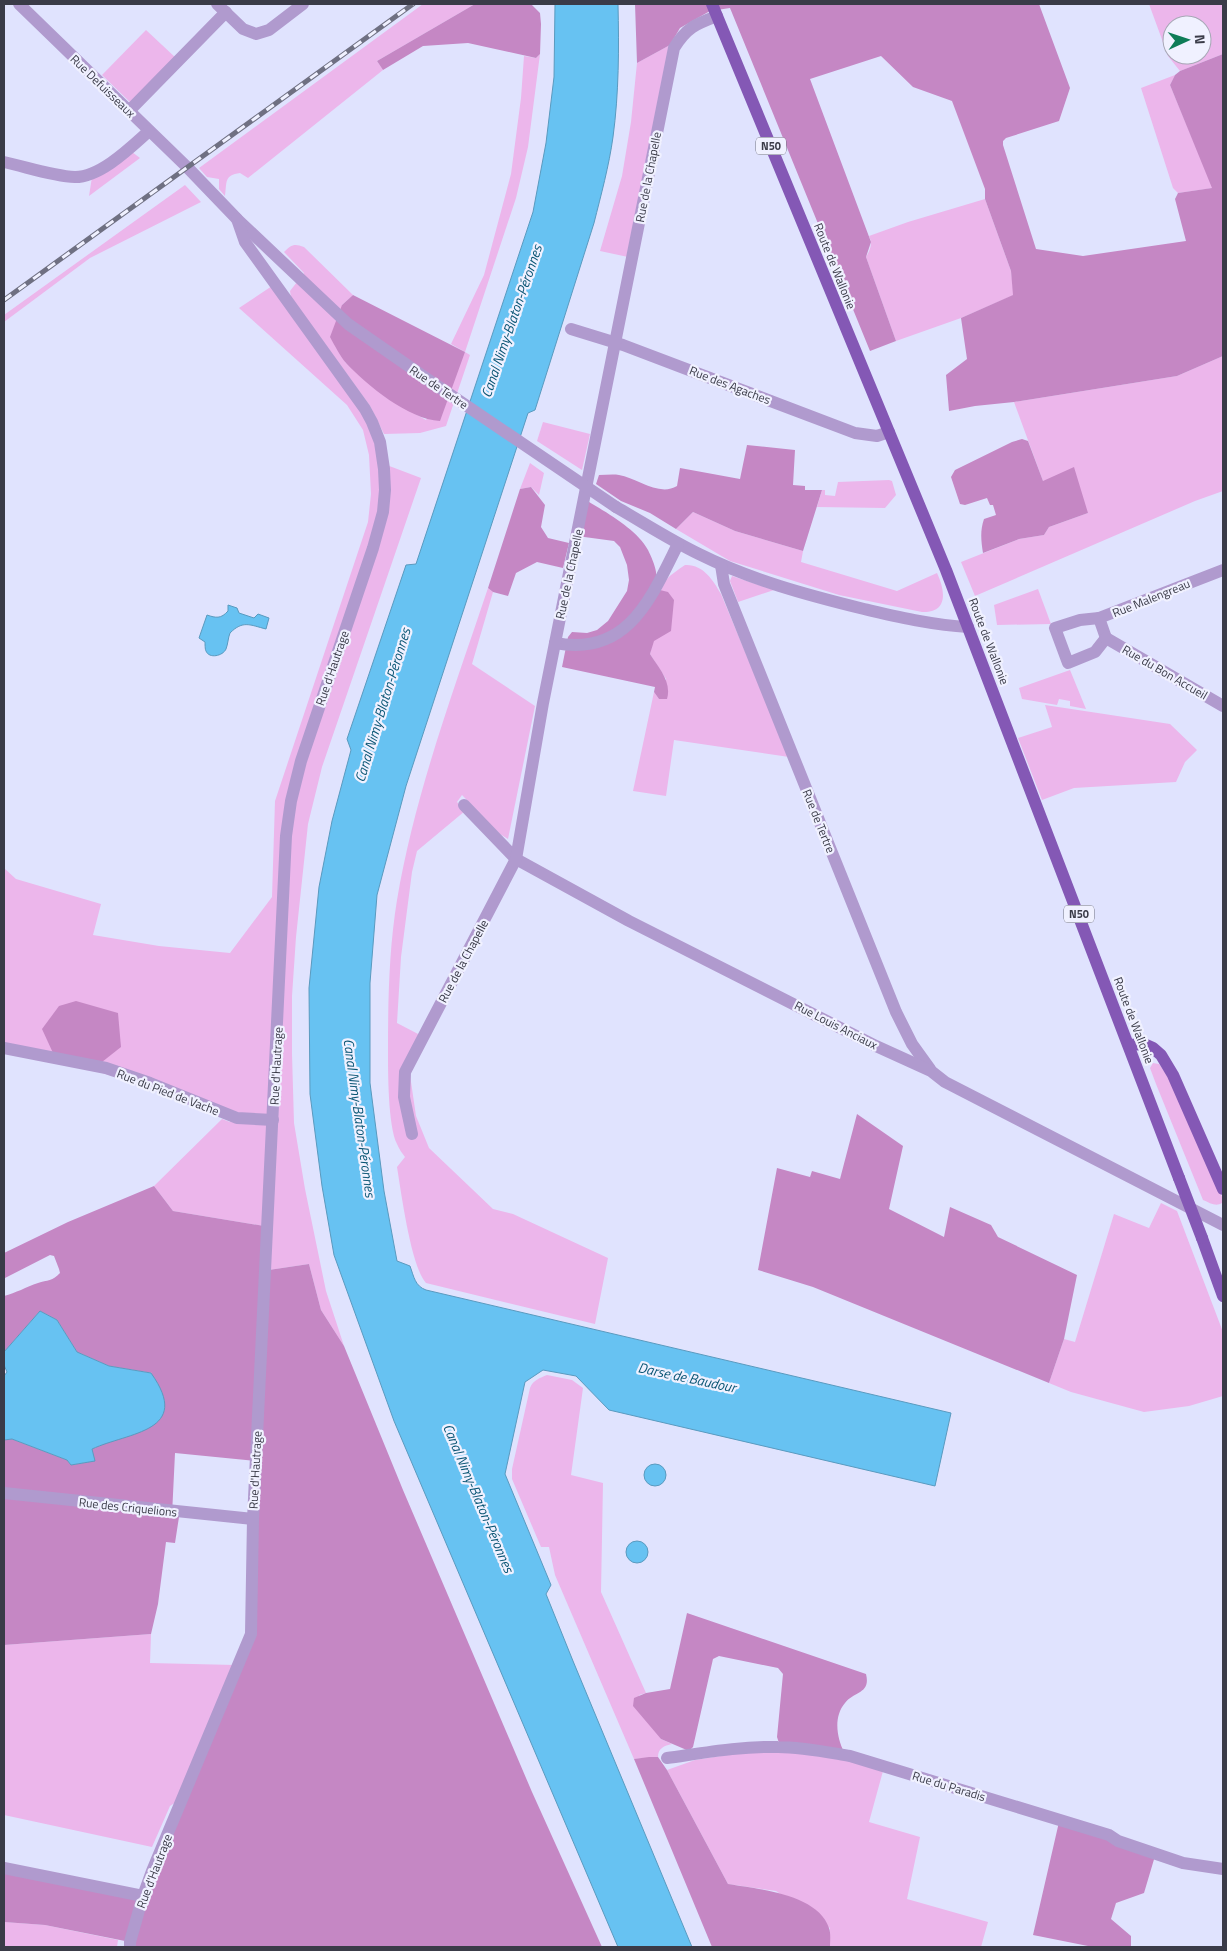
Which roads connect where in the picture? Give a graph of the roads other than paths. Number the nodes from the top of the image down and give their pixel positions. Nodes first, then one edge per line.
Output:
1 (19, 4) edge
2 (303, 4) edge
3 (222, 8) edge
4 (715, 10) edge
5 (129, 111) junction
6 (149, 131) junction
7 (4, 162) edge
8 (188, 168) joint
9 (237, 219) junction
10 (288, 269) junction
11 (272, 278) junction
12 (284, 296) junction
13 (571, 329) dead end
14 (614, 343) junction
15 (889, 432) junction
16 (678, 544) junction
17 (721, 564) junction
18 (1223, 570) edge
19 (1099, 618) junction
20 (968, 627) junction
21 (1106, 638) junction
22 (555, 642) junction
23 (1223, 706) edge
24 (464, 805) dead end
25 (516, 859) junction
26 (1129, 1045) junction
27 (4, 1048) edge
28 (931, 1071) junction
29 (273, 1120) junction
30 (412, 1134) dead end
31 (1223, 1189) edge
32 (1223, 1225) edge
33 (1223, 1296) edge
34 (4, 1494) edge
35 (253, 1519) junction
36 (667, 1758) dead end
37 (4, 1868) edge
38 (1223, 1869) edge
39 (143, 1896) junction
40 (130, 1947) edge

1 - 5 street, Rue Defuisseaux
2 - 3 street
3 - 5 street
4 - 14 street, Rue de la Chapelle
4 - 15 main road, Route de Wallonie / N50
5 - 6 street, Rue Defuisseaux
6 - 7 street
6 - 8 street, Rue Defuisseaux
8 - 9 street, Rue de Tertre
9 - 10 street, Rue de Tertre
9 - 11 street, Rue d'Hautrage
10 - 11 street
10 - 12 street
10 - 16 street, Rue de Tertre, bridge
11 - 12 street, Rue d'Hautrage
12 - 29 street, Rue d'Hautrage
13 - 14 street, Rue des Agaches
14 - 15 street, Rue des Agaches
14 - 22 street, Rue de la Chapelle
15 - 20 main road, Route de Wallonie / N50
16 - 17 street, Rue de Tertre
16 - 22 street
17 - 20 street, Rue de Tertre
17 - 28 street, Rue de Tertre
18 - 19 street, Rue Malengreau
19 - 21 street, Rue Malengreau
19 - 21 street
20 - 26 main road, Route de Wallonie / N50
21 - 23 street, Rue du Bon Accueil
22 - 25 street, Rue de la Chapelle
24 - 25 street, Rue Louis Anciaux
25 - 28 street, Rue Louis Anciaux
25 - 30 street, Rue de la Chapelle
26 - 31 main road
26 - 33 main road, Route de Wallonie / N50, bridge
27 - 29 street, Rue du Pied de Vache
28 - 32 street, Rue Louis Anciaux
29 - 35 street, Rue d'Hautrage
34 - 35 street, Rue des Criquelions
35 - 39 street, Rue d'Hautrage
36 - 38 street, Rue du Paradis
37 - 39 street
39 - 40 street, Rue d'Hautrage

